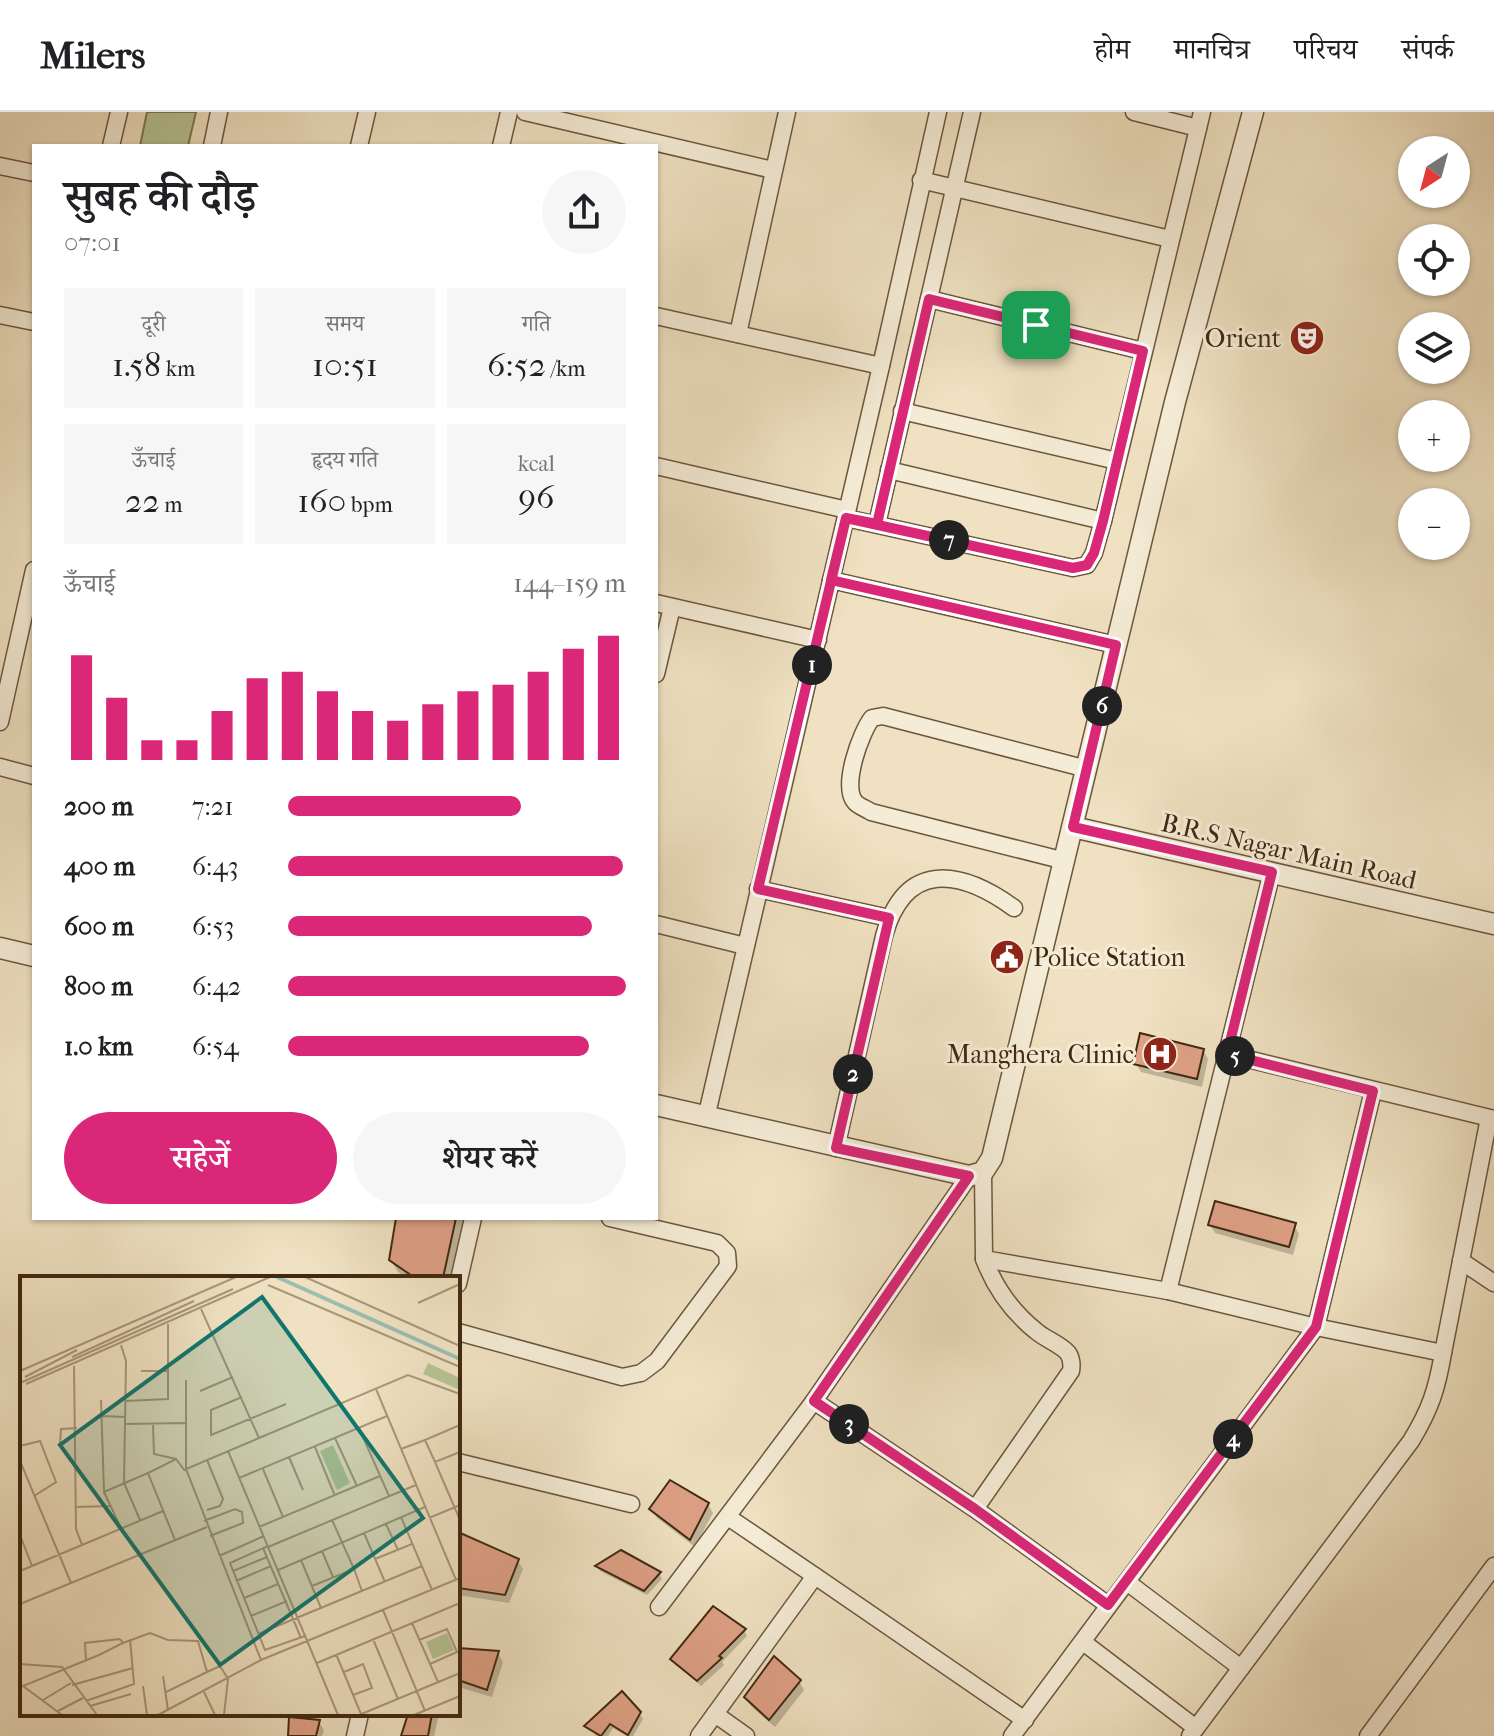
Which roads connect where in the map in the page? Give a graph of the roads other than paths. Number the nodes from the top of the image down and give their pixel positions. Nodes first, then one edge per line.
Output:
1 (119, 112) edge
2 (219, 112) edge
3 (367, 112) edge
4 (509, 112) edge
5 (525, 112) edge
6 (787, 112) edge
7 (938, 112) edge
8 (972, 112) edge
9 (1134, 112) edge
10 (1253, 112) edge
11 (1200, 120) edge
12 (637, 143) edge
13 (111, 144) edge
14 (212, 144) edge
15 (359, 144) edge
16 (501, 144) edge
17 (658, 147) edge
18 (0, 166) edge
19 (773, 170) junction
20 (32, 173) edge
21 (921, 180) junction
22 (955, 189) junction
23 (1170, 239) junction
24 (929, 299) junction
25 (0, 315) edge
26 (658, 316) edge
27 (32, 322) edge
28 (738, 334) junction
29 (1143, 351) junction
30 (881, 366) junction
31 (902, 411) junction
32 (1117, 461) junction
33 (658, 467) edge
34 (889, 470) junction
35 (846, 514) junction
36 (1103, 521) junction
37 (877, 524) junction
38 (32, 579) edge
39 (831, 580) junction
40 (664, 605) edge
41 (818, 640) junction
42 (1116, 645) junction
43 (658, 657) edge
44 (0, 722) edge
45 (0, 767) edge
46 (1087, 769) junction
47 (32, 775) edge
48 (1073, 827) junction
49 (1065, 861) junction
50 (1272, 872) junction
51 (758, 889) junction
52 (1014, 908) dead end
53 (889, 918) junction
54 (658, 924) edge
55 (1494, 924) edge
56 (745, 946) junction
57 (0, 948) edge
58 (32, 956) edge
59 (1227, 1054) junction
60 (1373, 1091) junction
61 (658, 1106) edge
62 (706, 1118) junction
63 (1492, 1119) edge
64 (836, 1148) junction
65 (976, 1174) junction
66 (473, 1220) edge
67 (619, 1220) edge
68 (984, 1259) junction
69 (1461, 1261) junction
70 (460, 1276) edge
71 (1494, 1283) edge
72 (1168, 1291) junction
73 (1316, 1327) junction
74 (460, 1333) edge
75 (1443, 1353) junction
76 (814, 1401) junction
77 (460, 1462) edge
78 (631, 1504) dead end
79 (975, 1509) junction
80 (728, 1517) junction
81 (1494, 1566) edge
82 (815, 1576) junction
83 (1127, 1582) junction
84 (1108, 1605) junction
85 (659, 1607) dead end
86 (1083, 1642) junction
87 (1241, 1668) junction
88 (715, 1714) junction
89 (360, 1716) edge
90 (1025, 1720) junction
91 (1193, 1732) edge
92 (355, 1736) edge
93 (699, 1736) edge
94 (746, 1736) edge
95 (1012, 1736) edge
96 (1368, 1736) edge

1 - 13 street
2 - 14 street
3 - 15 street
4 - 16 street
5 - 12 street
6 - 19 street
7 - 21 street
8 - 22 street
9 - 11 street
10 - 42 street
11 - 23 street
17 - 19 street
18 - 20 street
19 - 28 street
21 - 22 street
21 - 30 street
22 - 23 street
22 - 24 street
23 - 29 street
24 - 29 street
24 - 31 street
25 - 27 street
26 - 28 street
28 - 30 street
29 - 32 street
30 - 35 street
31 - 32 street
31 - 34 street
32 - 36 street
33 - 35 street
34 - 36 street
34 - 37 street
35 - 37 street
35 - 39 street
36 - 37 street
38 - 44 street
39 - 41 street
39 - 42 street
40 - 41 street
40 - 43 street
41 - 51 street
42 - 46 street
45 - 47 street
46 - 48 street
46 - 49 street
48 - 49 street
48 - 50 street, B.R.S Nagar Main Road
49 - 65 street
50 - 55 street, B.R.S Nagar Main Road
50 - 59 street
51 - 53 street
51 - 56 street
52 - 53 street
53 - 64 street
54 - 56 street
56 - 62 street
57 - 58 street
59 - 60 street
59 - 72 street
60 - 63 street
60 - 73 street
61 - 62 street
62 - 64 street
63 - 69 street
64 - 65 street
65 - 68 street
65 - 76 street
66 - 70 street
67 - 74 street
68 - 72 street
68 - 79 street
69 - 71 street
69 - 75 street
72 - 73 street
73 - 75 street
73 - 83 street
75 - 87 street
76 - 79 street
76 - 80 street
77 - 78 street
79 - 84 street
80 - 82 street
80 - 85 street
81 - 96 street
82 - 88 street
82 - 90 street
83 - 84 street
83 - 87 street
84 - 86 street
86 - 90 street
86 - 91 street
87 - 91 street
88 - 93 street
88 - 94 street
89 - 92 street
90 - 95 street

